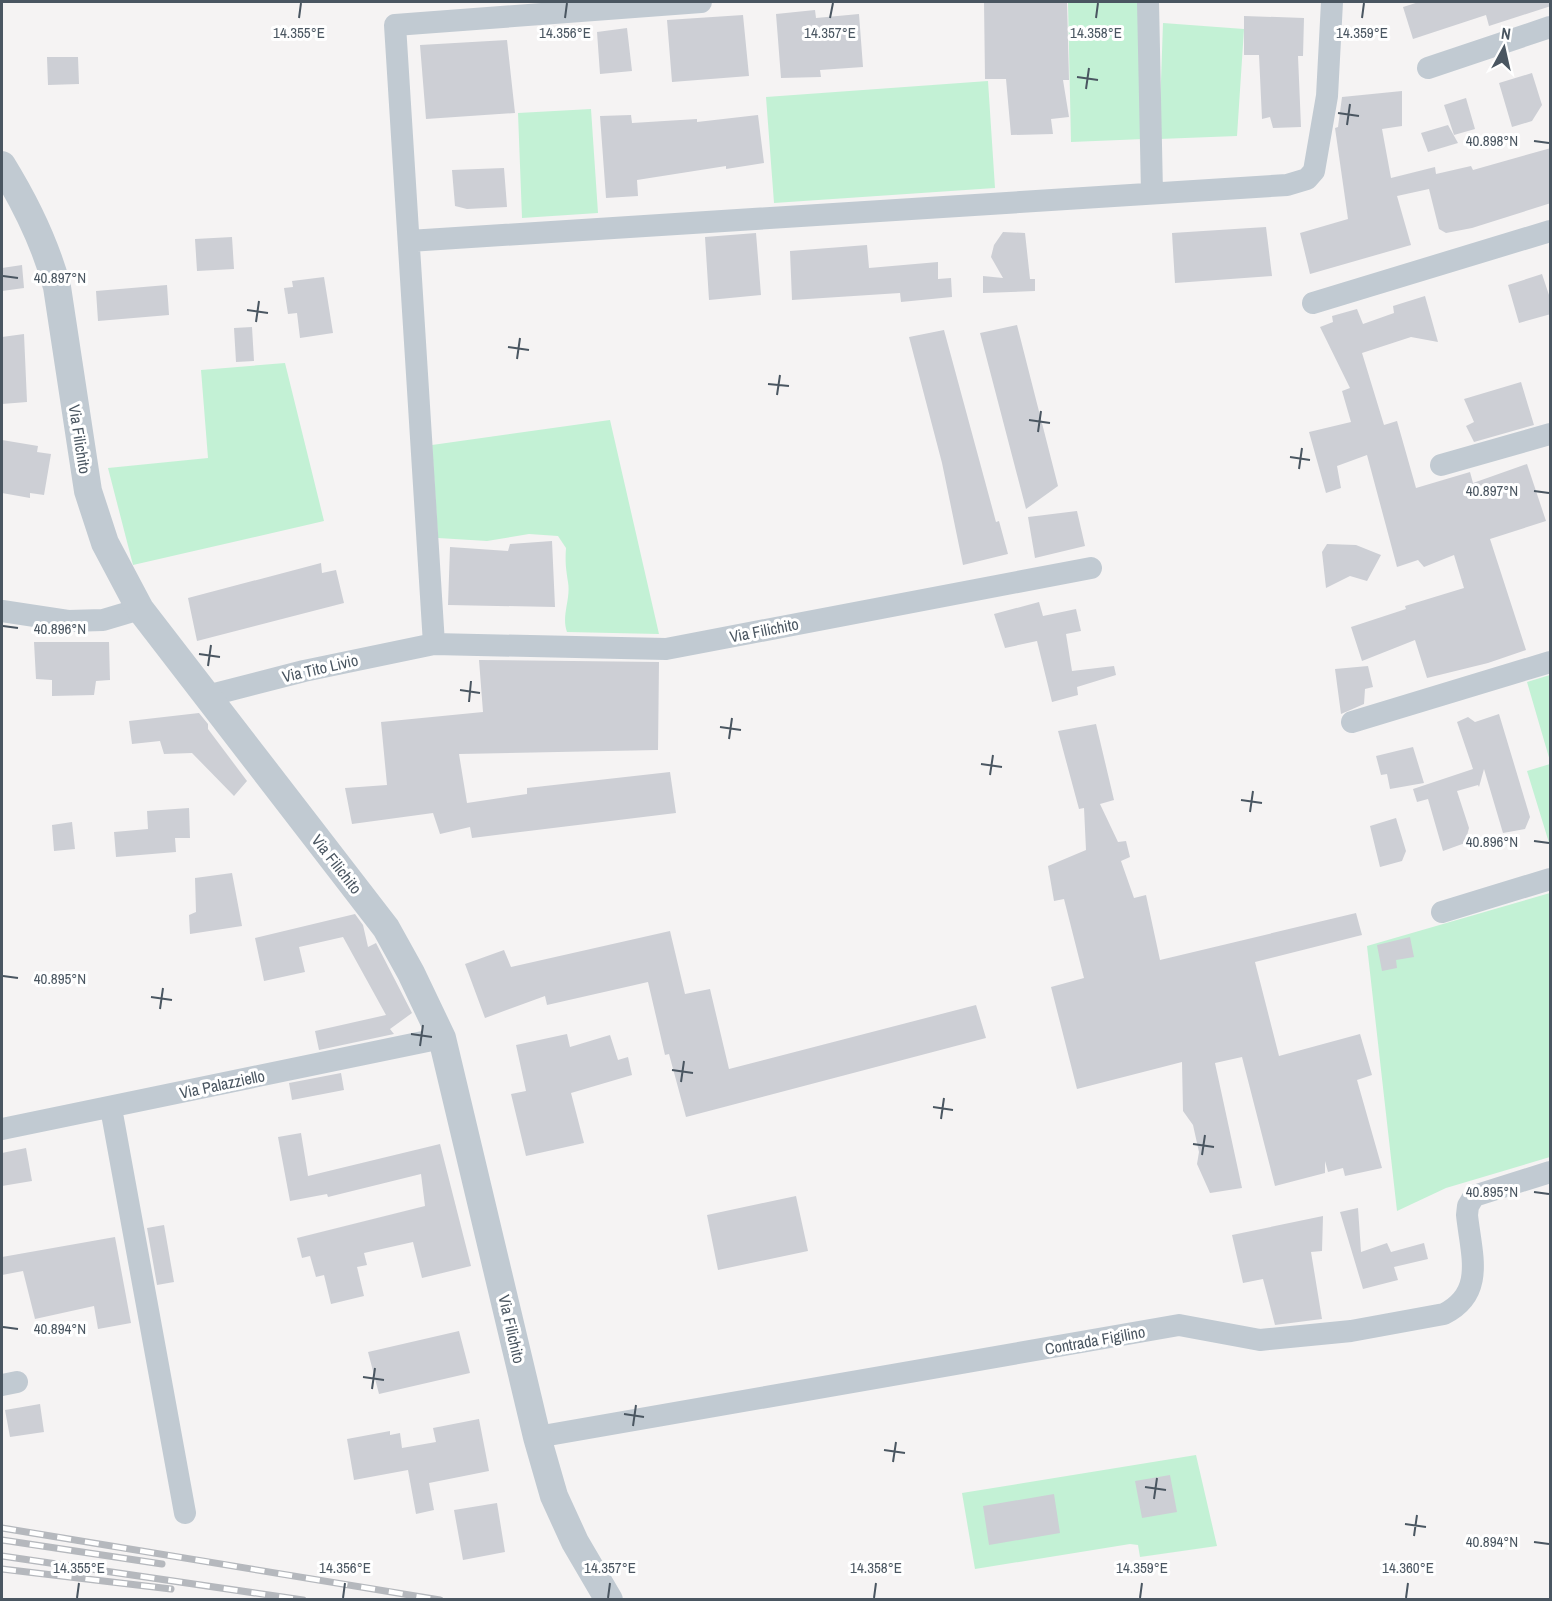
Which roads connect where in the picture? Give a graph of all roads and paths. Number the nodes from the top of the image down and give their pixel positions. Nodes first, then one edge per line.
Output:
1 (701, 2) edge
2 (1148, 2) edge
3 (1332, 2) edge
4 (1551, 27) edge
5 (1428, 68) dead end
6 (2, 165) edge
7 (1152, 193) junction
8 (1551, 231) edge
9 (409, 241) junction
10 (1312, 303) dead end
11 (1551, 434) edge
12 (1441, 465) dead end
13 (1091, 567) dead end
14 (140, 609) junction
15 (2, 611) edge
16 (434, 644) junction
17 (1551, 662) edge
18 (207, 696) junction
19 (1352, 722) dead end
20 (1551, 879) edge
21 (1442, 912) dead end
22 (442, 1038) junction
23 (111, 1108) junction
24 (2, 1129) edge
25 (1551, 1172) edge
26 (537, 1437) junction
27 (185, 1513) dead end
28 (609, 1599) edge

1 - 9 street
2 - 7 street
3 - 7 street
4 - 5 street
6 - 14 street, Via Filichito
7 - 9 street
8 - 10 street
9 - 16 street
11 - 12 street
13 - 16 street, Via Filichito
14 - 15 street
14 - 18 street, Via Filichito
16 - 18 street, Via Tito Livio
17 - 19 street
18 - 22 street, Via Filichito
20 - 21 street
22 - 23 street, Via Palazziello
22 - 26 street, Via Filichito
23 - 24 street, Via Palazziello
23 - 27 street
25 - 26 street, Contrada Figilino
26 - 28 street, Via Filichito

